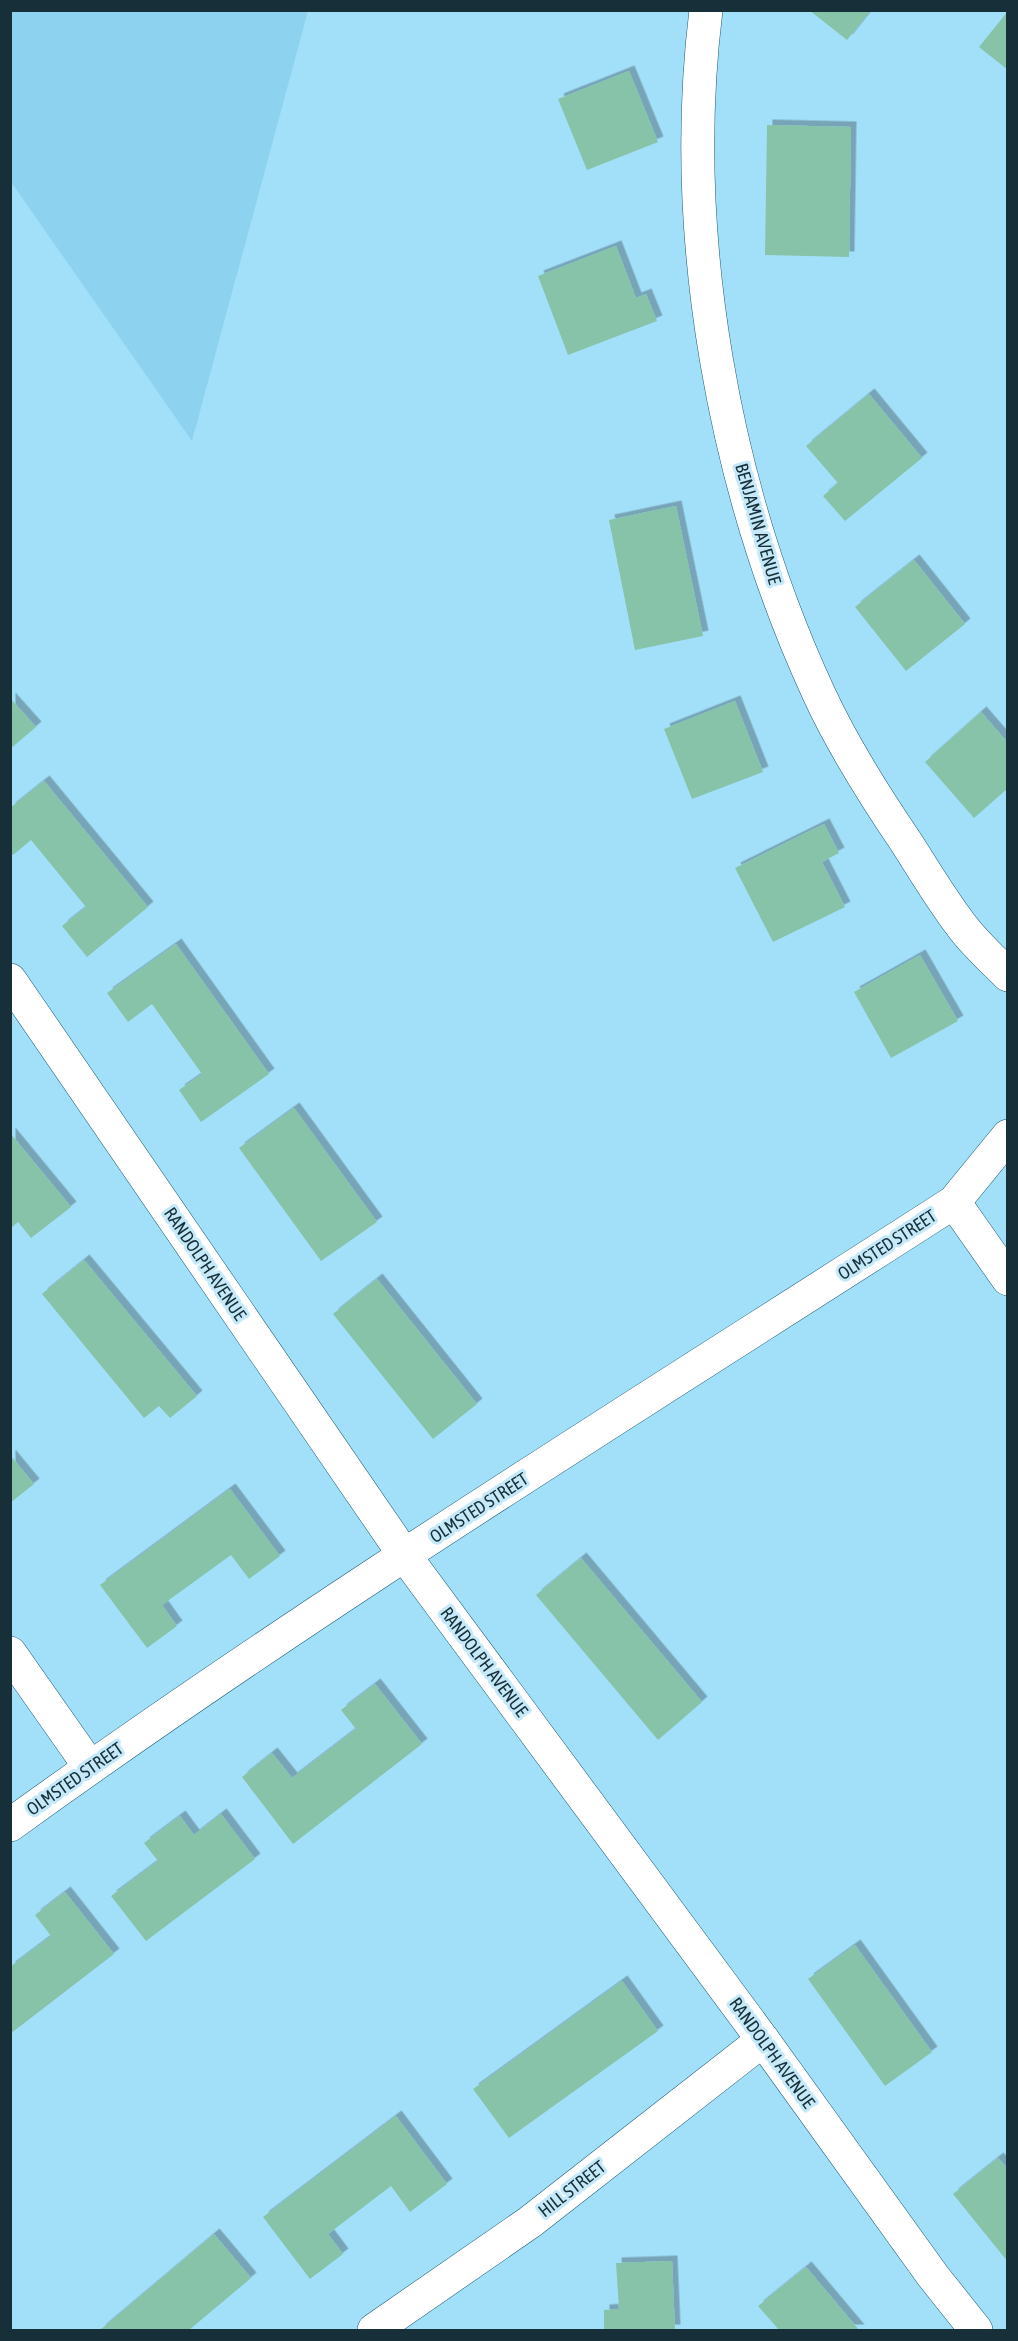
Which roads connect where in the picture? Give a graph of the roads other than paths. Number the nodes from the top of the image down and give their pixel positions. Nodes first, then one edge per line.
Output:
1 (706, 10) edge
2 (1008, 975) edge
3 (10, 980) edge
4 (1008, 1137) edge
5 (954, 1202) junction
6 (1008, 1280) edge
7 (405, 1556) junction
8 (10, 1653) edge
9 (90, 1767) junction
10 (10, 1825) edge
11 (763, 2040) junction
12 (376, 2330) edge
13 (976, 2331) edge

1 - 2 street, BENJAMIN AVENUE
3 - 7 street, RANDOLPH AVENUE
4 - 5 street, OLMSTED STREET
5 - 6 street
5 - 7 street, OLMSTED STREET
7 - 9 street, OLMSTED STREET
7 - 11 street, RANDOLPH AVENUE
8 - 9 street
9 - 10 street, OLMSTED STREET
11 - 12 street, HILL STREET
11 - 13 street, RANDOLPH AVENUE

